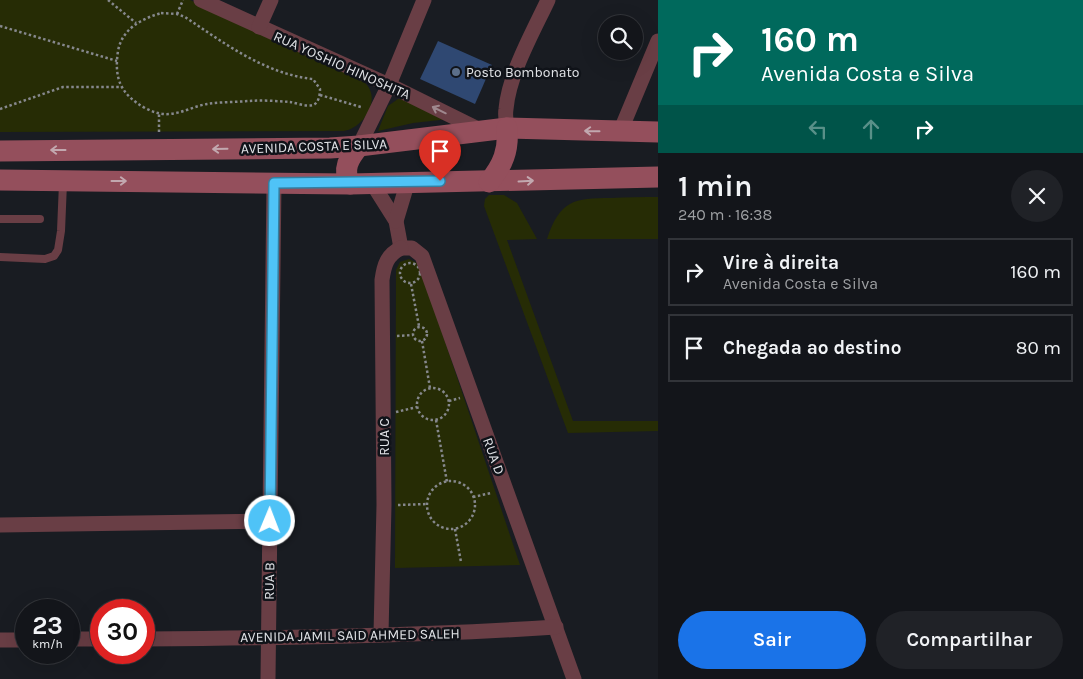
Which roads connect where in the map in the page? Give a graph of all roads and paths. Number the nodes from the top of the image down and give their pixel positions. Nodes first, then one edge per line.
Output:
1 (108, 0) edge
2 (183, 0) edge
3 (201, 0) edge
4 (271, 0) edge
5 (424, 0) edge
6 (548, 0) edge
7 (177, 14) junction
8 (136, 23) junction
9 (0, 26) edge
10 (259, 27) junction
11 (658, 41) edge
12 (117, 61) junction
13 (389, 85) junction
14 (121, 87) junction
15 (320, 95) junction
16 (0, 108) edge
17 (377, 112) junction
18 (507, 128) junction
19 (482, 131) junction
20 (620, 132) junction
21 (658, 132) edge
22 (360, 146) junction
23 (0, 150) edge
24 (658, 177) edge
25 (0, 180) edge
26 (63, 181) junction
27 (408, 181) junction
28 (489, 182) junction
29 (274, 183) junction
30 (372, 183) junction
31 (350, 184) junction
32 (0, 219) edge
33 (40, 220) dead end
34 (396, 221) junction
35 (401, 248) junction
36 (0, 257) edge
37 (411, 284) junction
38 (419, 326) junction
39 (422, 341) junction
40 (430, 388) junction
41 (417, 407) junction
42 (384, 415) junction
43 (436, 420) junction
44 (446, 482) junction
45 (507, 489) junction
46 (474, 497) junction
47 (427, 504) junction
48 (384, 505) junction
49 (270, 521) junction
50 (0, 525) edge
51 (455, 529) junction
52 (461, 562) dead end
53 (556, 627) junction
54 (381, 634) junction
55 (268, 638) junction
56 (155, 639) edge
57 (0, 640) edge
58 (15, 640) edge
59 (268, 679) edge
60 (574, 679) edge

1 - 8 path
2 - 7 path
3 - 10 street, RUA YOSHIO HINOSHITA
4 - 10 street
5 - 13 street
6 - 18 street
7 - 8 path
7 - 15 path
8 - 12 path
9 - 12 path
10 - 13 street, RUA YOSHIO HINOSHITA
11 - 20 street
12 - 14 path
13 - 17 street
19 -> 13 street, RUA YOSHIO HINOSHITA
14 - 15 path
14 - 16 path
15 - 17 path
17 - 22 street
18 - 19 main road, AVENIDA COSTA E SILVA
20 -> 18 main road, AVENIDA COSTA E SILVA
18 - 28 main road
19 - 22 main road, AVENIDA COSTA E SILVA
20 - 21 main road, AVENIDA COSTA E SILVA
22 -> 23 main road, AVENIDA COSTA E SILVA
22 - 31 main road
28 -> 24 main road
25 - 26 main road
26 -> 29 main road
26 - 36 lane
27 - 28 main road
27 - 30 main road
27 - 34 street
29 - 31 main road
29 - 49 street, RUA B
30 - 31 main road
30 - 34 street
32 - 33 lane
34 - 35 street
35 - 42 street, RUA C
35 - 45 street, RUA D
37 - 37 path
37 - 38 path
38 - 39 path
38 - 39 path
39 - 40 path
40 - 41 path
40 - 43 path
41 - 42 path
41 - 43 path
42 - 48 street, RUA C
43 - 44 path
44 - 46 path
44 - 47 path
45 - 46 path
45 - 53 street, RUA D
46 - 51 path
47 - 48 path
47 - 51 path
48 - 54 street, RUA C
49 - 50 street
49 - 55 street, RUA B
51 - 52 path
53 - 54 street, AVENIDA JAMIL SAID AHMED SALEH
53 - 60 street, RUA D
54 - 55 street, AVENIDA JAMIL SAID AHMED SALEH
55 - 56 street, AVENIDA JAMIL SAID AHMED SALEH
55 - 59 street, RUA B
57 - 58 street

